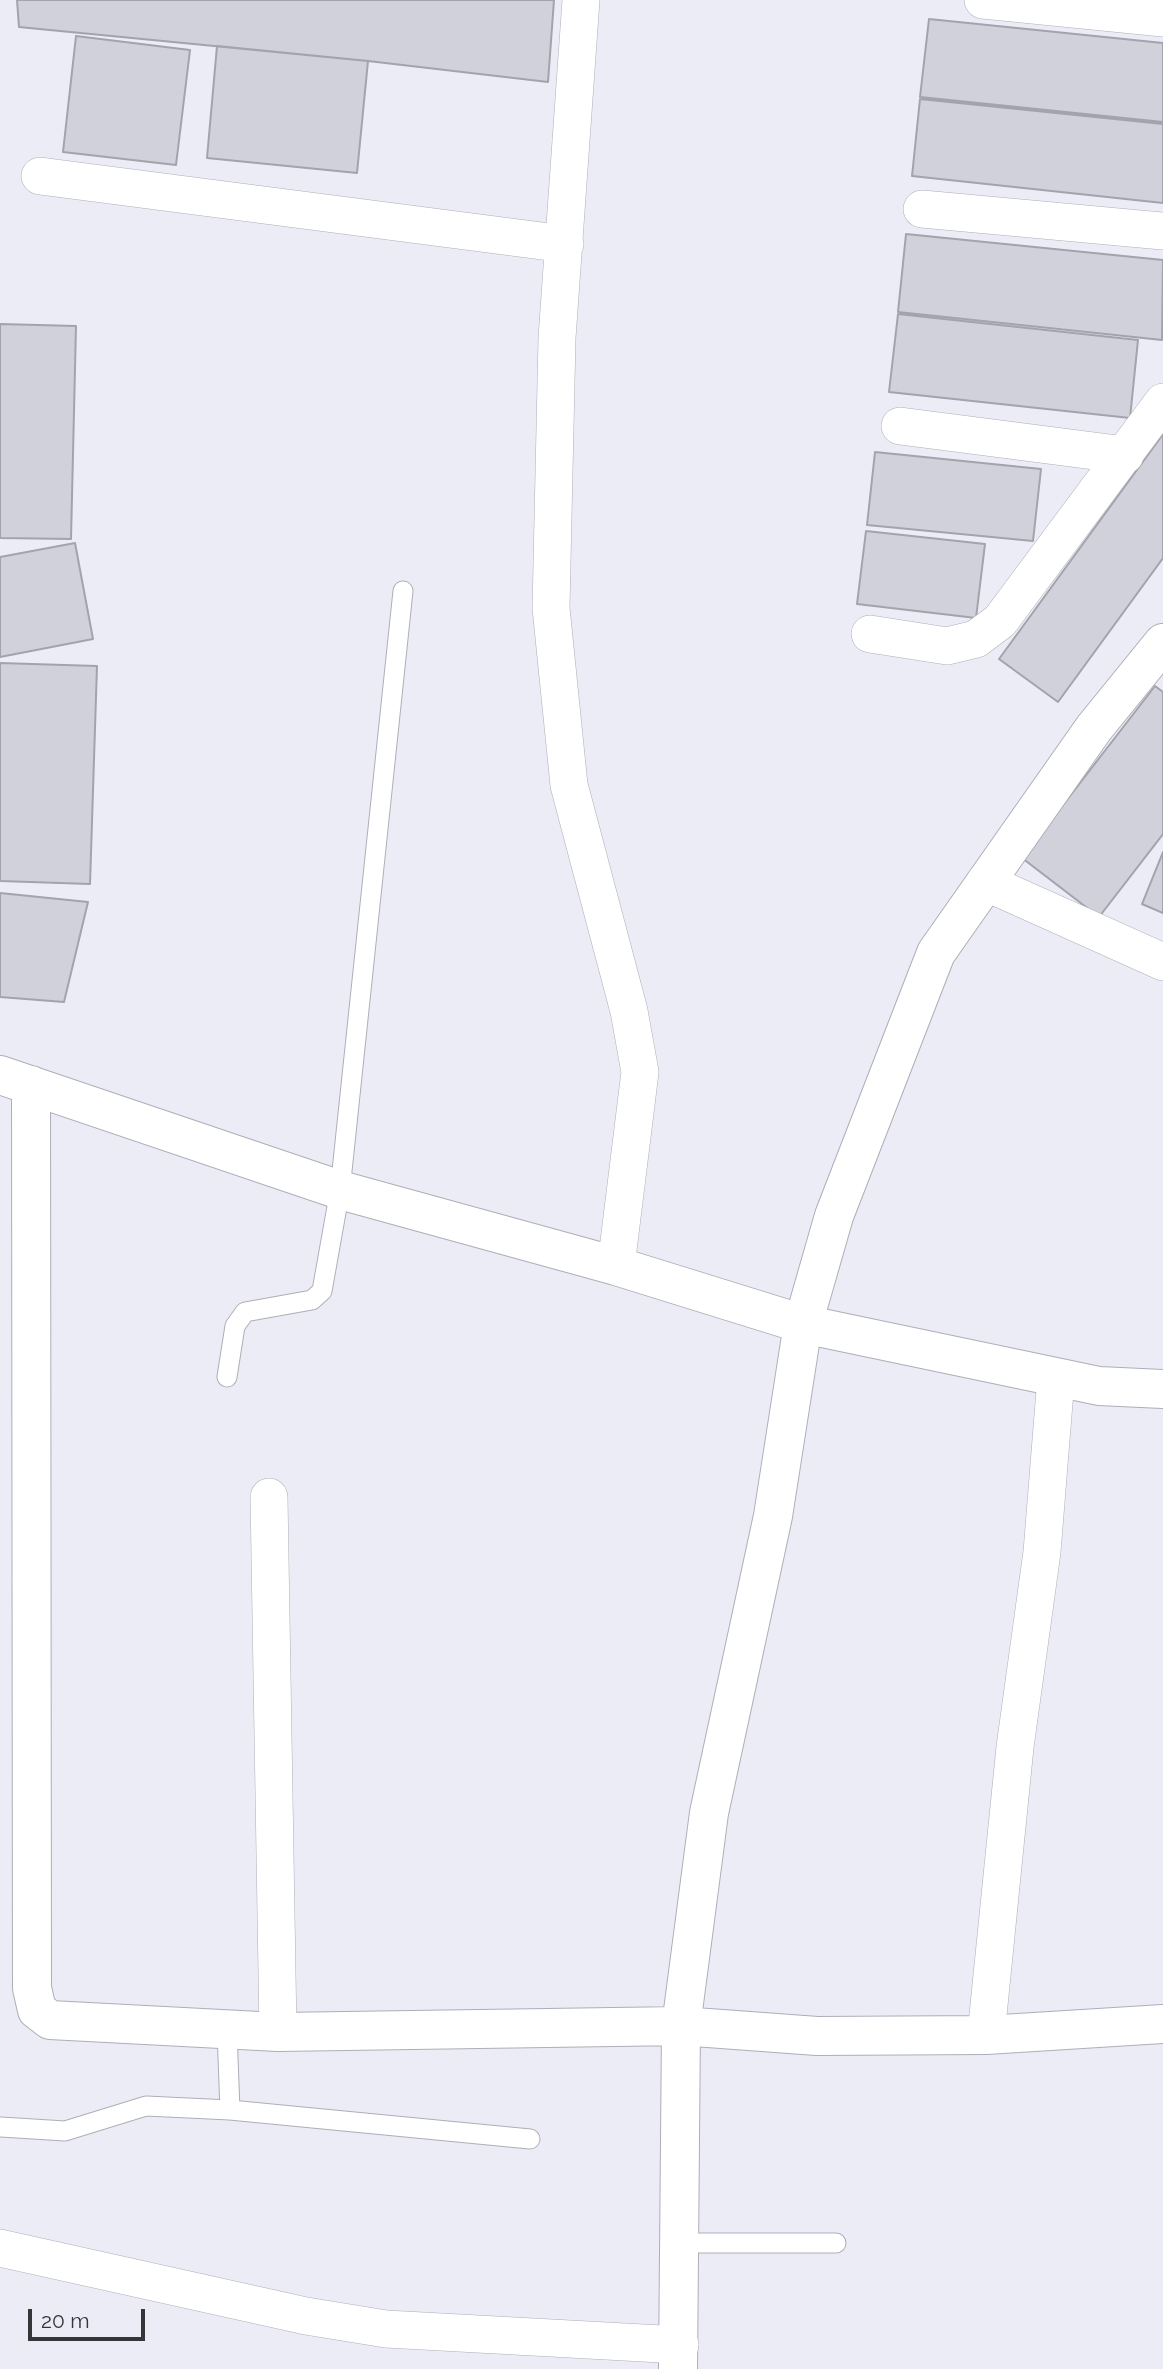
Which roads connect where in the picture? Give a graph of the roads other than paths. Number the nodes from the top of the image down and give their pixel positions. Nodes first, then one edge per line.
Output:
1 (581, 0) edge
2 (983, 0) edge
3 (1163, 18) edge
4 (40, 176) dead end
5 (922, 209) dead end
6 (1163, 231) edge
7 (565, 244) junction
8 (1163, 402) edge
9 (900, 426) dead end
10 (1125, 455) junction
11 (403, 591) dead end
12 (870, 634) dead end
13 (1157, 662) edge
14 (985, 882) junction
15 (1163, 962) edge
16 (16, 1080) edge
17 (340, 1190) junction
18 (616, 1266) junction
19 (803, 1324) junction
20 (227, 1377) dead end
21 (1056, 1378) junction
22 (1163, 1389) edge
23 (269, 1497) dead end
24 (1163, 2024) edge
25 (681, 2026) junction
26 (227, 2031) junction
27 (278, 2032) junction
28 (986, 2035) junction
29 (230, 2110) junction
30 (1, 2127) edge
31 (530, 2139) dead end
32 (681, 2243) junction
33 (836, 2243) dead end
34 (0, 2248) edge
35 (679, 2357) edge

1 - 7 street
2 - 3 street
4 - 7 street
5 - 6 street
7 - 18 street
8 - 10 street
9 - 10 street
10 - 12 street
11 - 17 lane
13 - 14 street
14 - 15 street
14 - 19 street
16 - 17 street
16 - 26 street
17 - 18 street
17 - 20 lane
18 - 19 street
19 - 21 street
19 - 25 street
21 - 22 street
21 - 28 street
23 - 27 street
24 - 28 street
25 - 27 street
25 - 28 street
25 - 32 street
26 - 27 street
26 - 29 lane
29 - 30 lane
29 - 31 lane
32 - 33 lane
32 - 35 street
34 - 35 street

